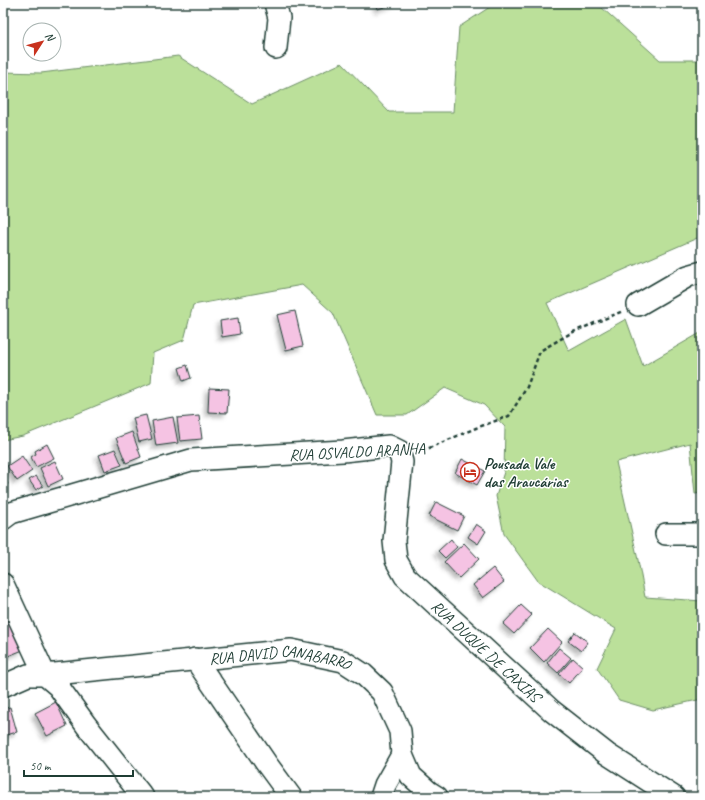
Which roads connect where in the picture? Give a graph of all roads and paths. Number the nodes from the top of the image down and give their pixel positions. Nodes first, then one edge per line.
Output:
1 (275, 3) edge
2 (276, 48) dead end
3 (702, 272) edge
4 (638, 305) joint
5 (399, 450) junction
6 (3, 519) edge
7 (666, 534) dead end
8 (702, 534) edge
9 (3, 584) edge
10 (195, 659) junction
11 (45, 675) junction
12 (3, 686) edge
13 (402, 755) junction
14 (143, 797) edge
15 (291, 797) edge
16 (381, 797) edge
17 (438, 797) edge
18 (674, 797) edge

1 - 2 street
3 - 4 street
4 - 5 path, RUA OSVALDO ARANHA
5 - 6 street, RUA OSVALDO ARANHA
5 - 18 street, RUA DUQUE DE CAXIAS
7 - 8 street
9 - 11 street
10 - 11 street, RUA DAVID CANABARRO
10 - 13 street, RUA DAVID CANABARRO
10 - 15 street
11 - 12 street, RUA DAVID CANABARRO
11 - 14 street
13 - 16 street
13 - 17 street, RUA DAVID CANABARRO

